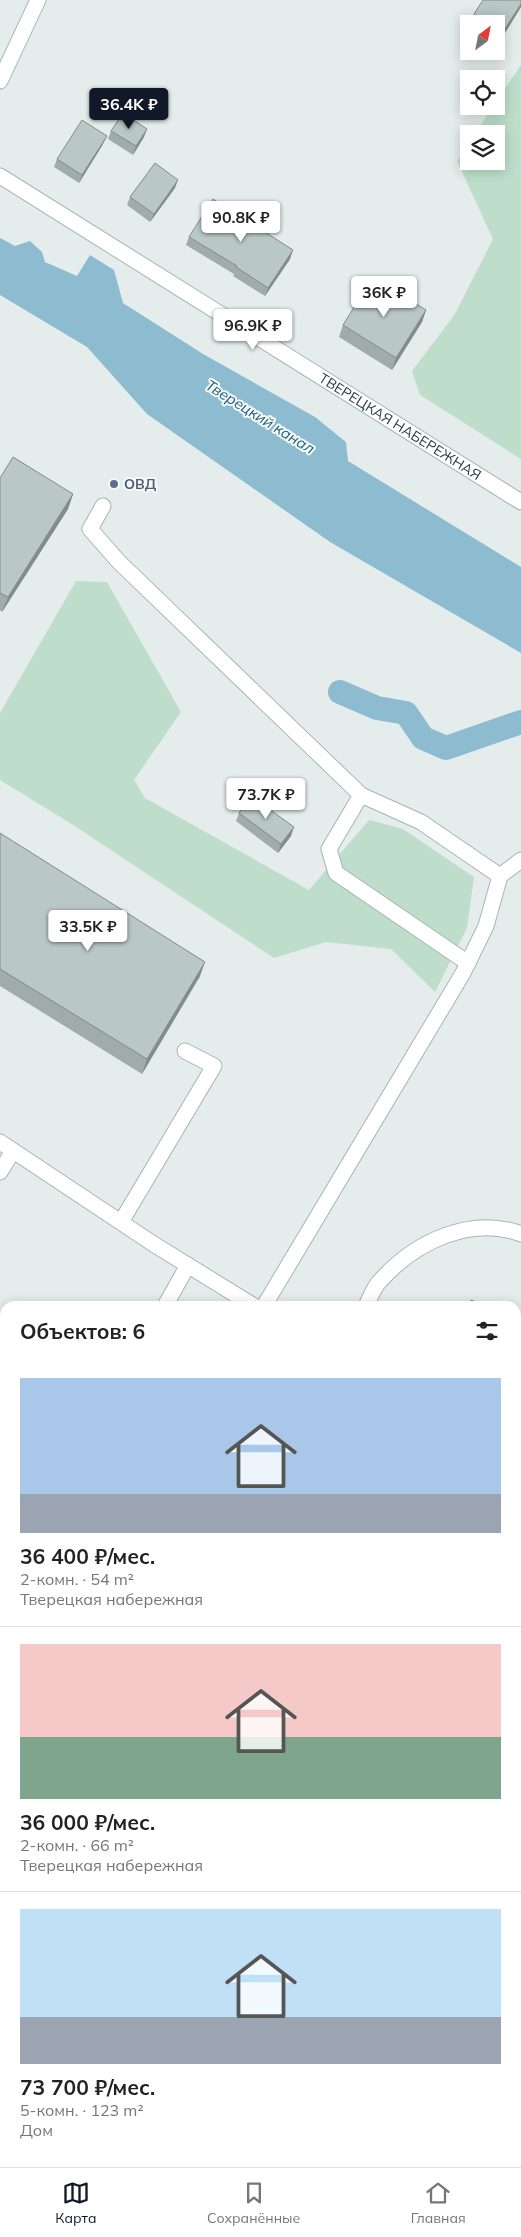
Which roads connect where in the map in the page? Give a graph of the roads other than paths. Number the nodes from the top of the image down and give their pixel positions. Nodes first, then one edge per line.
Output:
1 (38, 0) edge
2 (0, 81) edge
3 (0, 176) edge
4 (521, 502) edge
5 (103, 506) dead end
6 (361, 795) junction
7 (521, 860) edge
8 (500, 876) junction
9 (468, 963) junction
10 (186, 1051) dead end
11 (0, 1142) edge
12 (13, 1151) junction
13 (0, 1172) edge
14 (121, 1222) junction
15 (521, 1234) edge
16 (188, 1265) junction
17 (168, 1301) edge
18 (246, 1301) edge
19 (267, 1301) edge
20 (369, 1301) edge

1 - 2 street
3 - 4 street, ТВЕРЕЦКАЯ НАБЕРЕЖНАЯ
5 - 6 street
6 - 8 street
6 - 9 street
7 - 8 street
8 - 9 street
9 - 19 street
10 - 14 street
11 - 12 street
12 - 13 street
12 - 14 street
14 - 16 street
15 - 20 street
16 - 17 street
16 - 18 street

